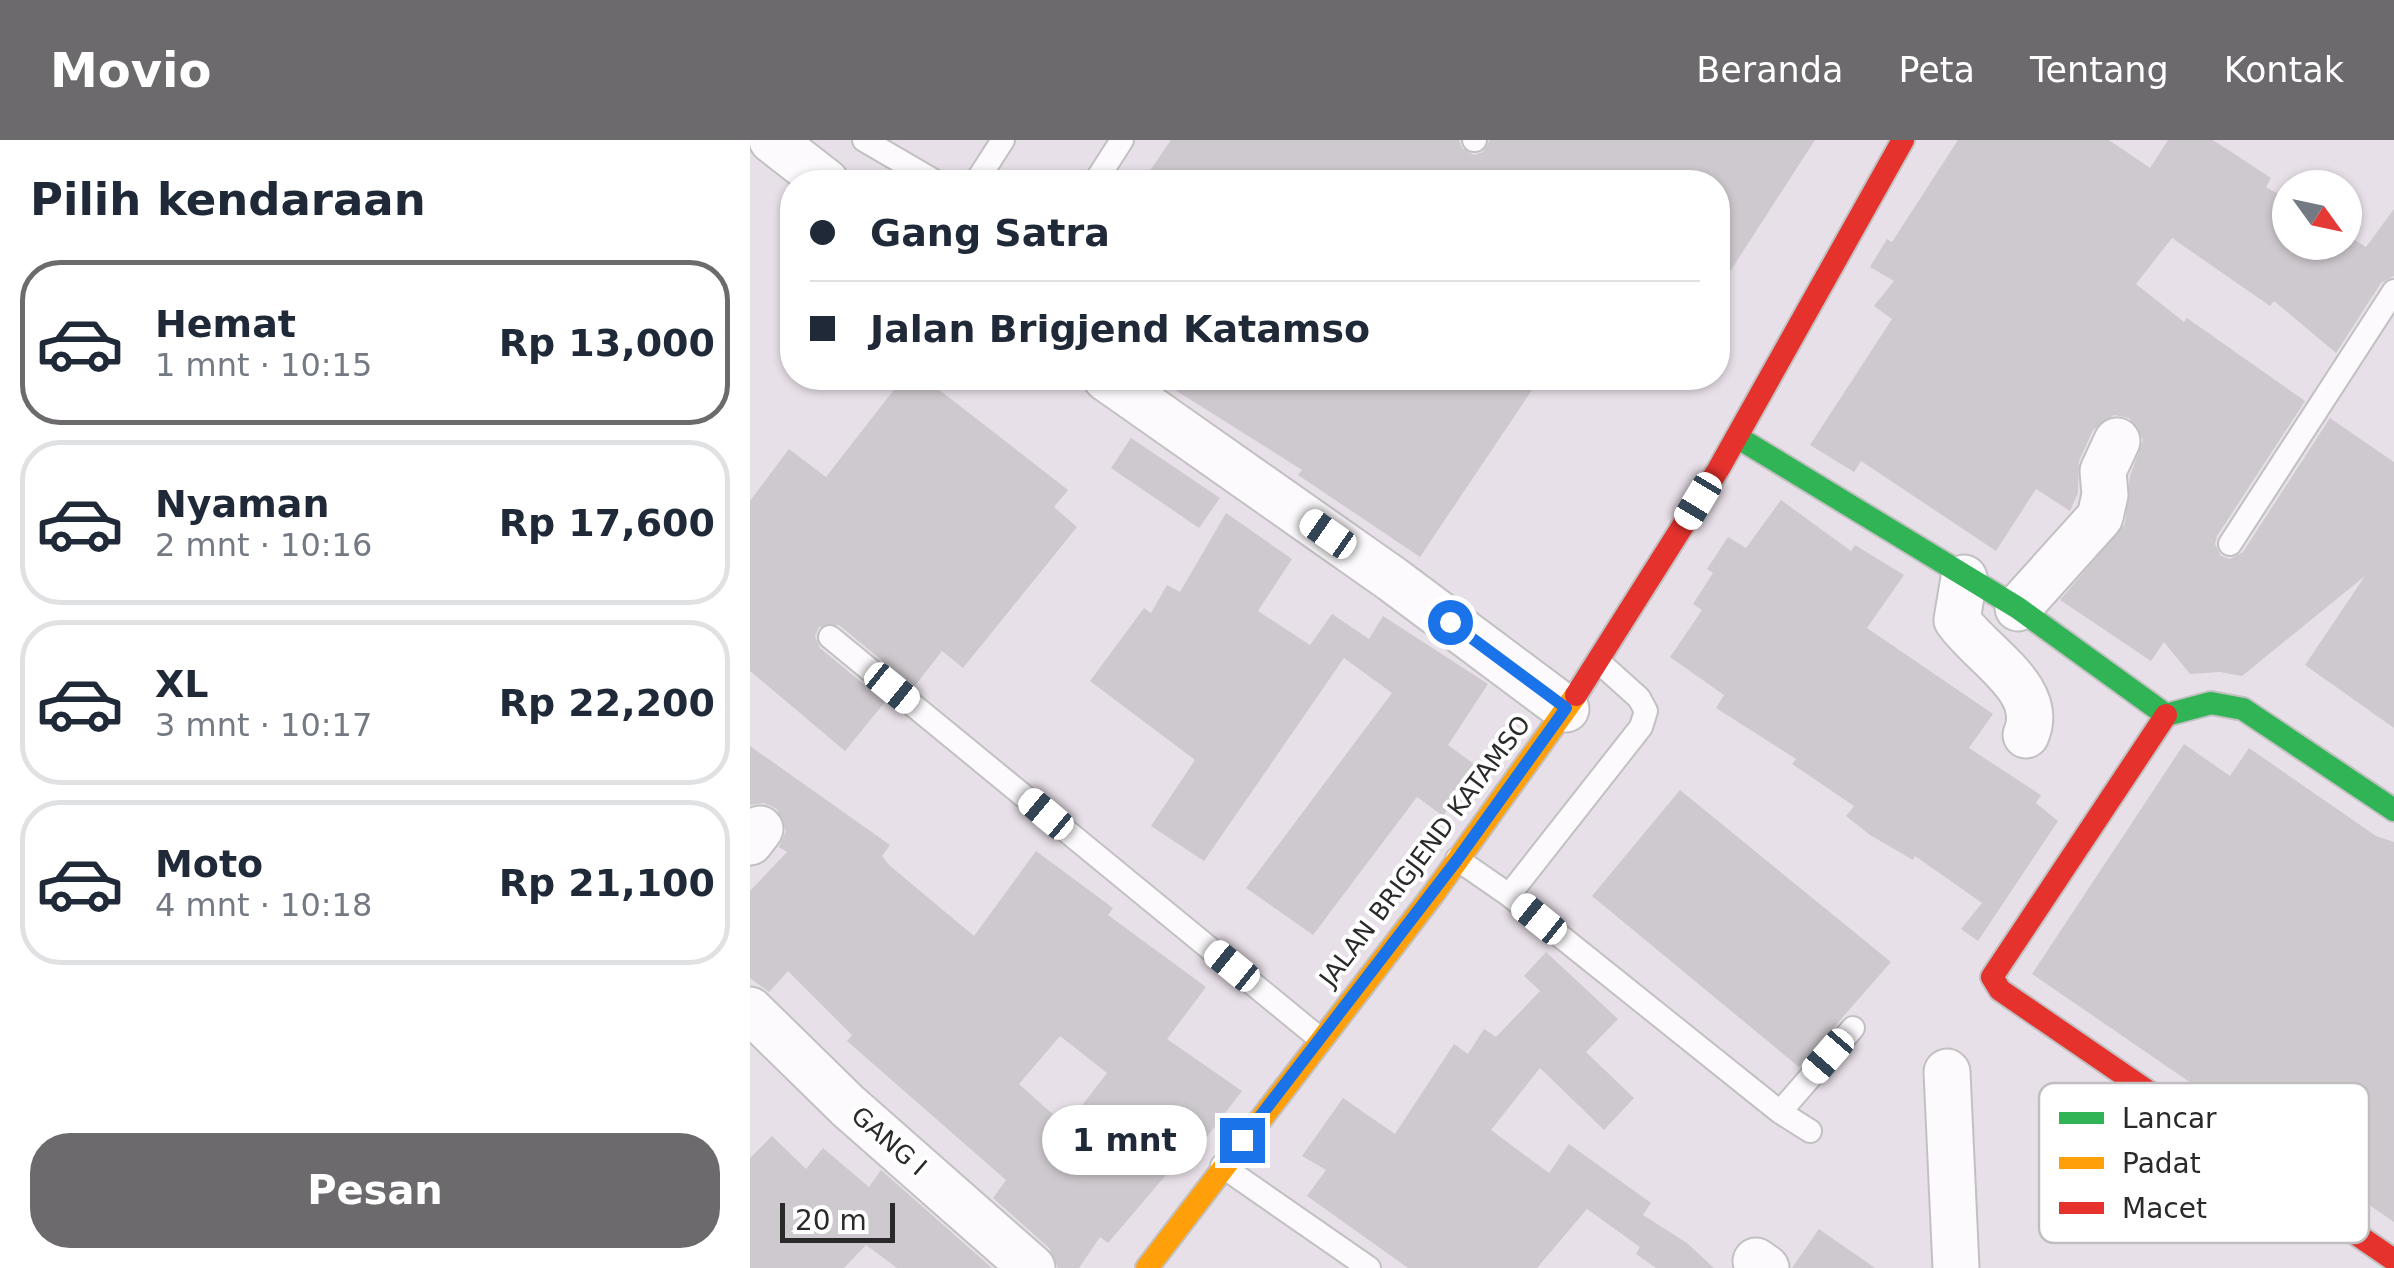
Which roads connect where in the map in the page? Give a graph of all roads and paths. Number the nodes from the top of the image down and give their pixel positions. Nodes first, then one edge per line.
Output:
1 (772, 140) edge
2 (864, 140) edge
3 (1002, 140) edge
4 (1122, 140) edge
5 (1903, 140) edge
6 (811, 170) edge
7 (915, 170) edge
8 (983, 170) edge
9 (1103, 170) edge
10 (2394, 291) edge
11 (1123, 390) edge
12 (1737, 436) junction
13 (2116, 441) dead end
14 (2230, 544) dead end
15 (1964, 578) junction
16 (2018, 608) junction
17 (830, 637) dead end
18 (1599, 662) junction
19 (1566, 708) junction
20 (2166, 715) junction
21 (2026, 735) dead end
22 (2394, 810) edge
23 (1457, 860) junction
24 (1509, 894) junction
25 (750, 1010) edge
26 (1853, 1028) dead end
27 (1319, 1038) junction
28 (1948, 1072) dead end
29 (2136, 1083) edge
30 (1780, 1112) junction
31 (1810, 1131) dead end
32 (1222, 1166) junction
33 (2369, 1243) edge
34 (2394, 1260) edge
35 (1032, 1268) edge
36 (1146, 1268) edge
37 (1370, 1268) edge
38 (1956, 1268) edge

1 - 6 street
2 - 7 lane
3 - 8 lane
4 - 9 lane
5 - 12 street, JALAN BRIGJEND KATAMSO
10 - 14 lane
11 - 19 street
12 - 15 street
12 - 18 street, JALAN BRIGJEND KATAMSO
13 - 16 street
15 - 16 street
15 - 21 street
16 - 20 street
17 - 27 lane
18 - 19 street, JALAN BRIGJEND KATAMSO
18 - 24 lane
19 - 23 street, JALAN BRIGJEND KATAMSO
20 - 22 street
20 - 29 street
23 - 24 lane
23 - 27 street, JALAN BRIGJEND KATAMSO
24 - 30 lane
25 - 35 street, GANG I
26 - 30 lane
27 - 32 street, JALAN BRIGJEND KATAMSO
28 - 38 street
30 - 31 lane
32 - 36 street, JALAN BRIGJEND KATAMSO
32 - 37 lane
33 - 34 street

